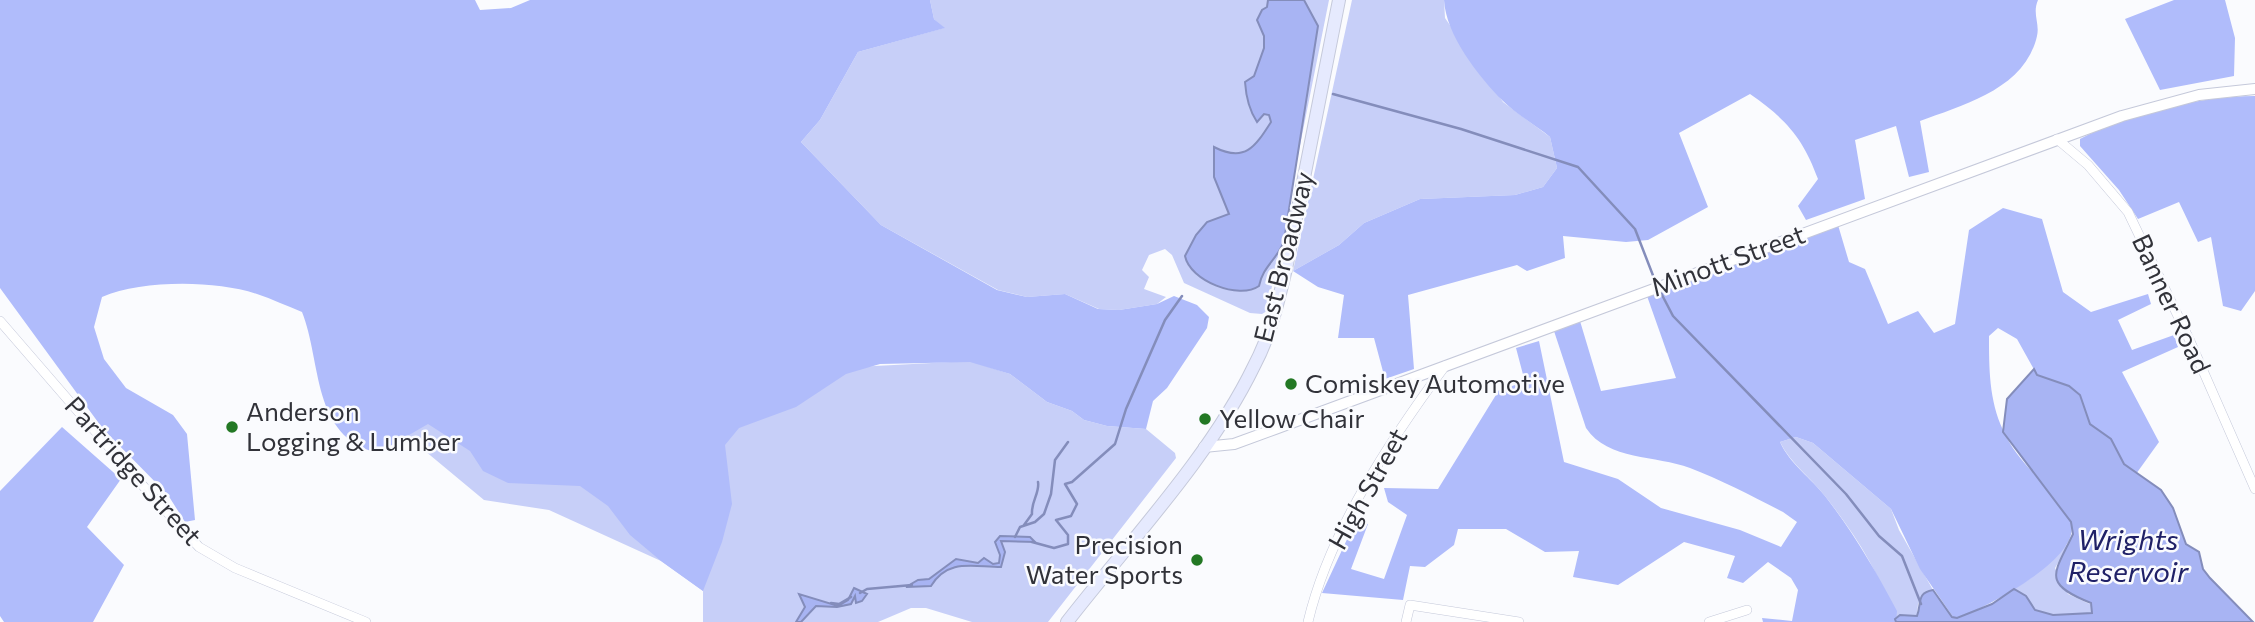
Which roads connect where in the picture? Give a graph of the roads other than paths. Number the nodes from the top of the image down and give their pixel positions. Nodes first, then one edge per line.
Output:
1 (1339, 0) edge
2 (2255, 89) edge
3 (2057, 139) junction
4 (0, 321) edge
5 (1446, 365) junction
6 (1204, 447) junction
7 (2255, 489) edge
8 (1747, 610) dead end
9 (1500, 621) edge
10 (366, 622) edge
11 (1067, 622) edge
12 (1308, 622) edge
13 (1406, 622) edge
14 (1519, 622) edge
15 (1709, 622) edge

1 - 6 main road, East Broadway
2 - 3 street, Minott Street
3 - 5 street, Minott Street
3 - 7 street, Banner Road
4 - 10 street, Partridge Street
5 - 6 street, Minott Street
5 - 12 street, High Street
6 - 11 main road, East Broadway
8 - 15 street
9 - 13 street
9 - 14 street

